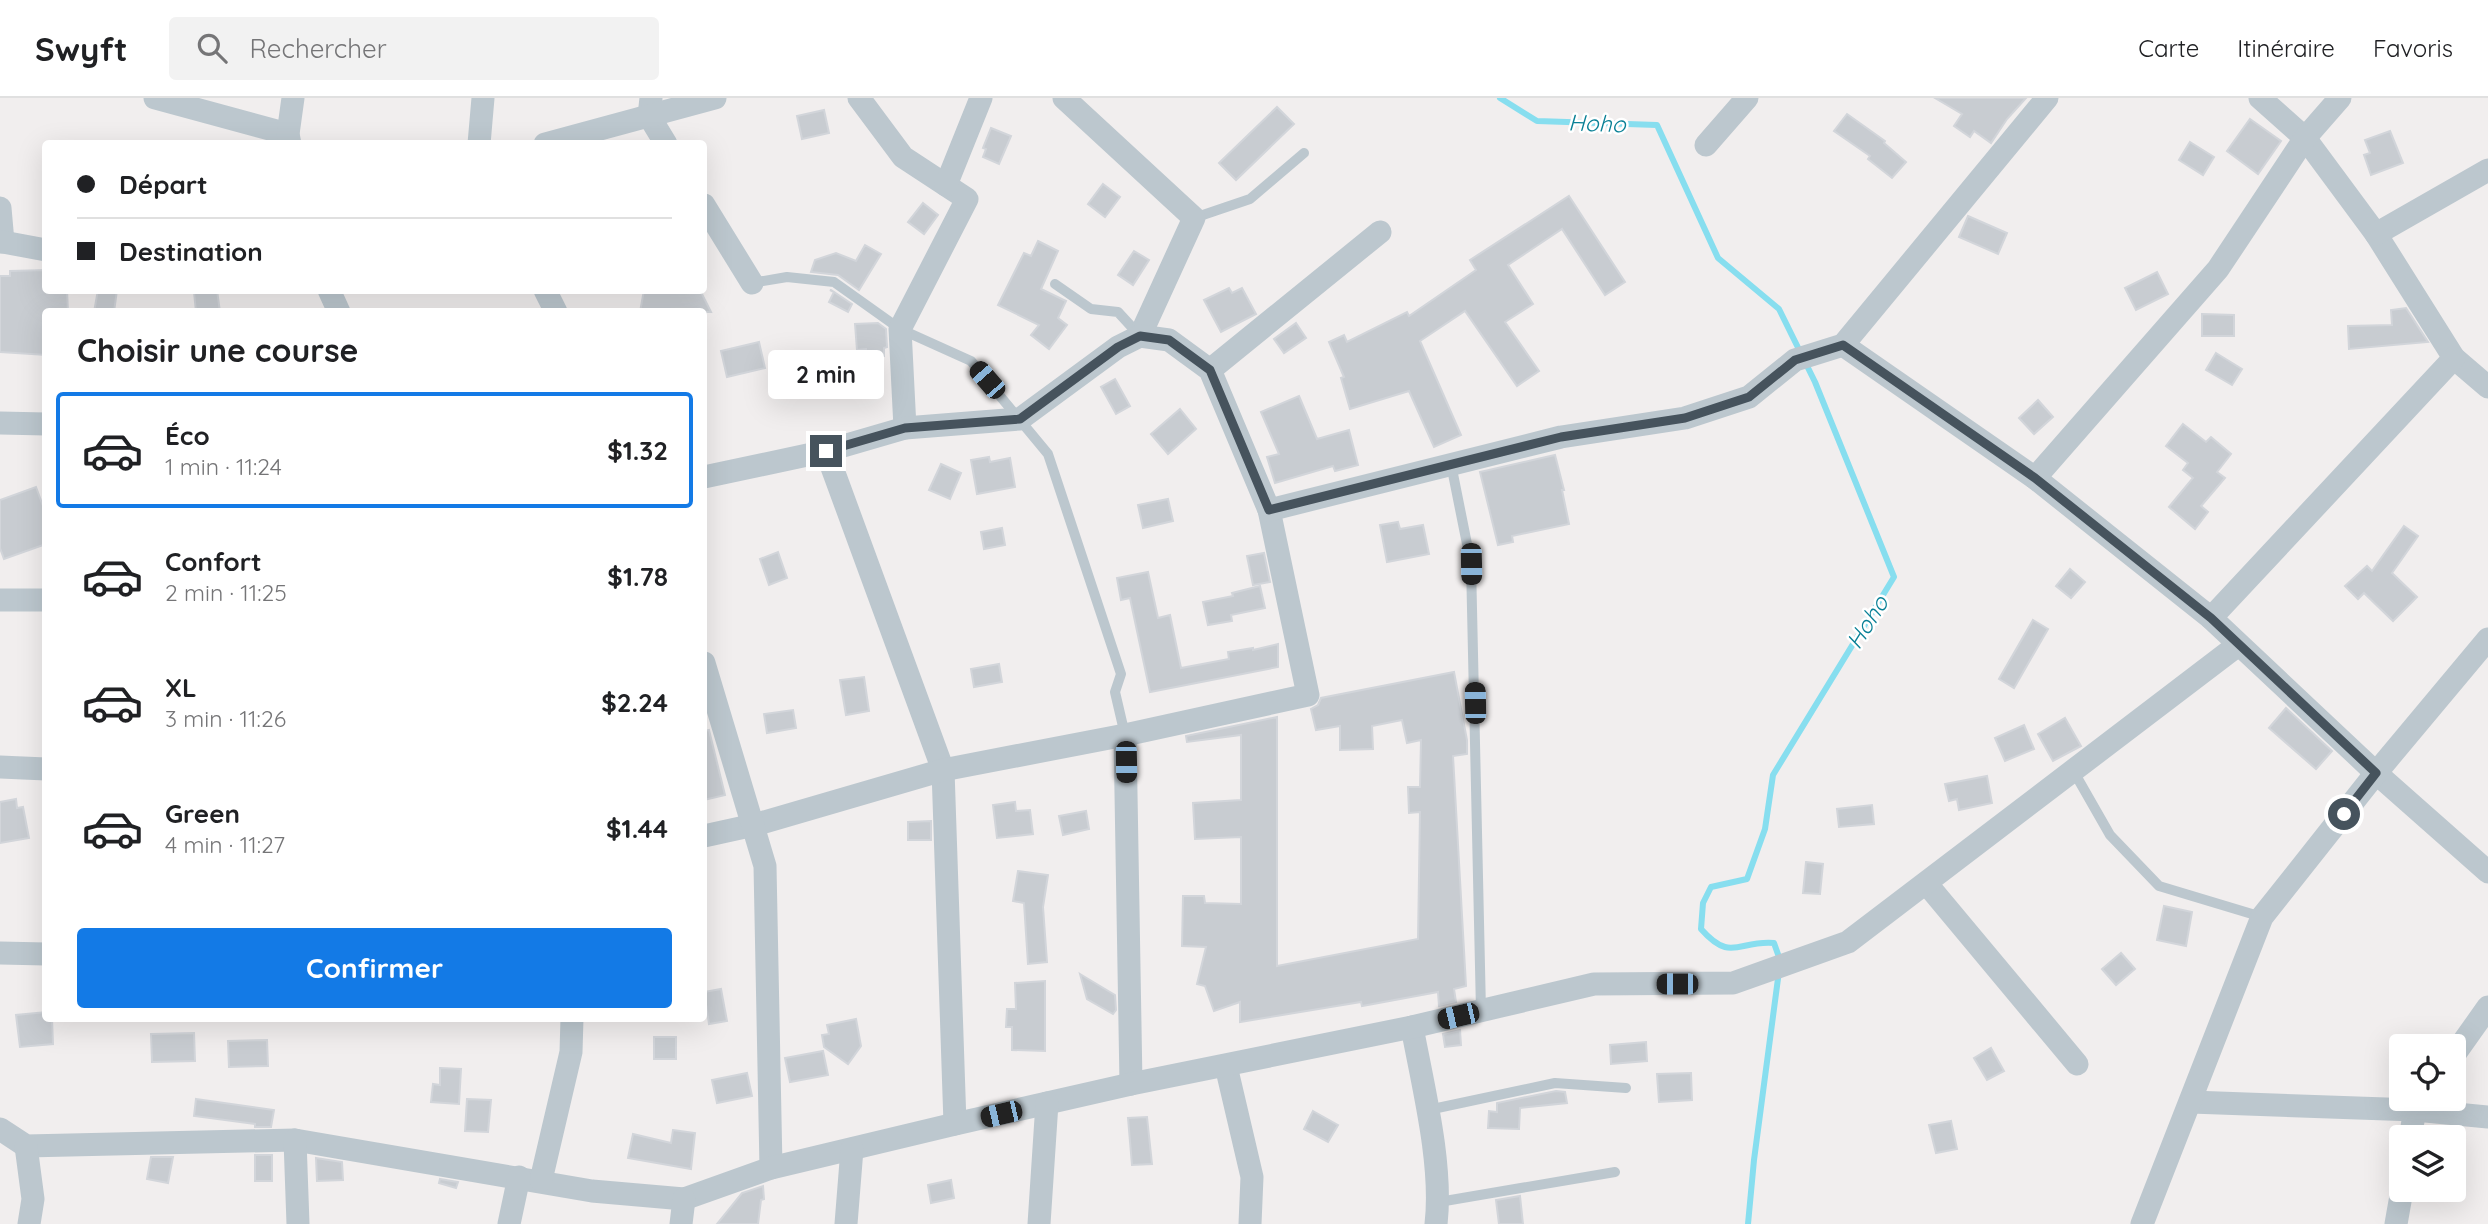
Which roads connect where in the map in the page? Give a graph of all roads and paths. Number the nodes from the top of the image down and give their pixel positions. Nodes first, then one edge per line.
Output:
1 (155, 98) edge
2 (293, 98) edge
3 (483, 98) edge
4 (715, 98) edge
5 (859, 98) edge
6 (981, 98) edge
7 (1065, 98) edge
8 (1747, 98) edge
9 (2047, 98) edge
10 (2260, 98) edge
11 (2340, 98) edge
12 (650, 107) edge
13 (2305, 138) junction
14 (289, 139) edge
15 (479, 140) edge
16 (556, 140) edge
17 (664, 140) edge
18 (1706, 145) dead end
19 (1304, 153) dead end
20 (2488, 170) edge
21 (946, 185) junction
22 (0, 208) edge
23 (707, 210) edge
24 (1194, 218) junction
25 (1380, 232) dead end
26 (2376, 234) junction
27 (2, 242) edge
28 (42, 249) edge
29 (752, 283) joint
30 (1055, 284) dead end
31 (900, 329) junction
32 (1140, 336) junction
33 (1843, 345) junction
34 (2454, 358) junction
35 (1210, 370) junction
36 (2488, 387) edge
37 (1020, 419) junction
38 (0, 423) edge
39 (42, 424) edge
40 (905, 428) junction
41 (826, 451) junction
42 (1451, 464) junction
43 (707, 476) edge
44 (2035, 478) junction
45 (1269, 510) junction
46 (0, 600) edge
47 (42, 600) edge
48 (2211, 618) junction
49 (2488, 639) edge
50 (2238, 645) junction
51 (707, 673) edge
52 (1125, 735) junction
53 (0, 767) edge
54 (42, 769) edge
55 (943, 770) junction
56 (2074, 772) junction
57 (2376, 773) junction
58 (754, 825) junction
59 (707, 835) edge
60 (2488, 872) edge
61 (1926, 883) junction
62 (2262, 917) junction
63 (0, 953) edge
64 (42, 954) edge
65 (2488, 1007) edge
66 (1481, 1011) junction
67 (572, 1022) edge
68 (1412, 1027) junction
69 (2466, 1038) edge
70 (2077, 1064) dead end
71 (1226, 1066) junction
72 (1131, 1084) junction
73 (1626, 1088) dead end
74 (2191, 1102) junction
75 (1047, 1103) junction
76 (2389, 1104) edge
77 (1428, 1110) junction
78 (2456, 1111) edge
79 (2488, 1117) edge
80 (955, 1124) junction
81 (0, 1129) edge
82 (295, 1140) junction
83 (26, 1146) junction
84 (852, 1149) junction
85 (771, 1168) junction
86 (1615, 1172) dead end
87 (530, 1179) junction
88 (684, 1199) junction
89 (2400, 1202) edge
90 (1437, 1213) edge
91 (29, 1224) edge
92 (298, 1224) edge
93 (509, 1224) edge
94 (681, 1224) edge
95 (846, 1224) edge
96 (1039, 1224) edge
97 (1250, 1224) edge
98 (2142, 1224) edge
99 (2396, 1224) edge

1 - 14 street
2 - 14 street
3 - 15 street
4 - 12 street
5 - 21 street
6 - 21 street
7 - 24 street
8 - 18 street
9 - 33 street
10 - 13 street
11 - 13 street
12 - 16 street
12 - 17 street
13 - 26 street
13 - 44 street
19 - 24 lane
20 - 26 street
21 - 31 street
22 - 27 street
23 - 29 street
24 - 32 street
25 - 35 street
26 - 34 street
27 - 28 street
29 - 31 lane
30 - 32 lane
31 - 37 lane
31 - 40 street
32 - 35 street
32 - 37 street
33 - 42 street
33 - 44 street
34 - 36 street
34 - 48 street
35 - 45 street
37 - 40 street
37 - 52 lane
38 - 39 street
40 - 41 street
41 - 43 street
41 - 55 street
42 - 45 street
42 - 66 lane
44 - 48 street
45 - 52 street
46 - 47 street
48 - 50 street
49 - 57 street
50 - 56 street
50 - 57 street
51 - 58 street
52 - 55 street
52 - 72 street
53 - 54 street
55 - 58 street
55 - 80 street
56 - 61 street
56 - 62 lane
57 - 60 street
57 - 62 street
58 - 59 street
58 - 85 street
61 - 66 street
61 - 70 street
62 - 74 street
63 - 64 street
65 - 69 street
66 - 68 street
67 - 87 street
68 - 71 street
68 - 77 street
71 - 72 street
71 - 97 street
72 - 75 street
73 - 77 lane
74 - 76 street
74 - 98 street
75 - 80 street
75 - 96 street
77 - 90 street
78 - 79 street
80 - 84 street
81 - 83 street
82 - 83 street
82 - 87 street
82 - 92 street
83 - 91 street
84 - 85 street
84 - 95 street
85 - 88 street
86 - 90 lane
87 - 88 street
87 - 93 street
88 - 94 street
89 - 99 street

